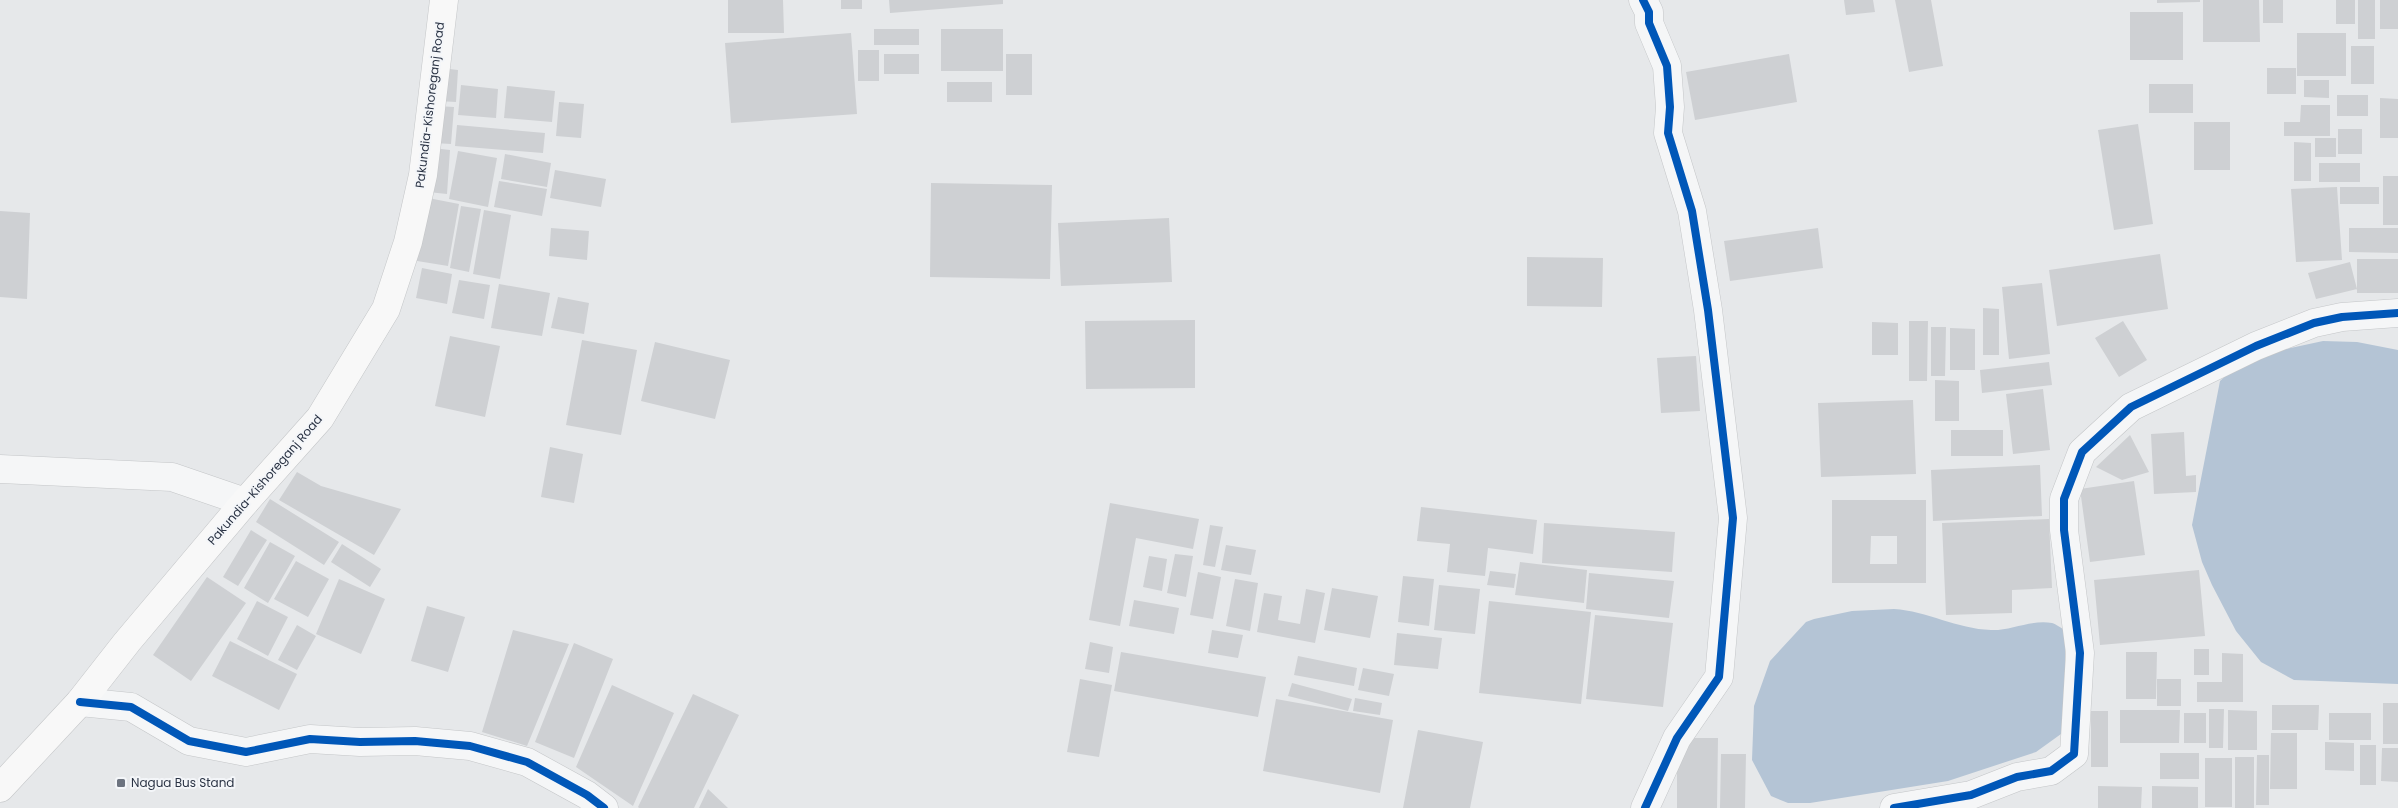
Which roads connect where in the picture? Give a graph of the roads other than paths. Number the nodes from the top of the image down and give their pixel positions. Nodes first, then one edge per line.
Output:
1 (444, 0) edge
2 (1643, 0) edge
3 (2398, 313) edge
4 (0, 469) edge
5 (245, 502) junction
6 (80, 702) junction
7 (0, 788) edge
8 (604, 808) edge
9 (1645, 808) edge
10 (1894, 808) edge

1 - 5 main road, Pakundia-Kishoreganj Road
2 - 9 street
3 - 10 street
4 - 5 street
5 - 6 main road, Pakundia-Kishoreganj Road
6 - 7 main road, Pakundia-Kishoreganj Road
6 - 8 street

